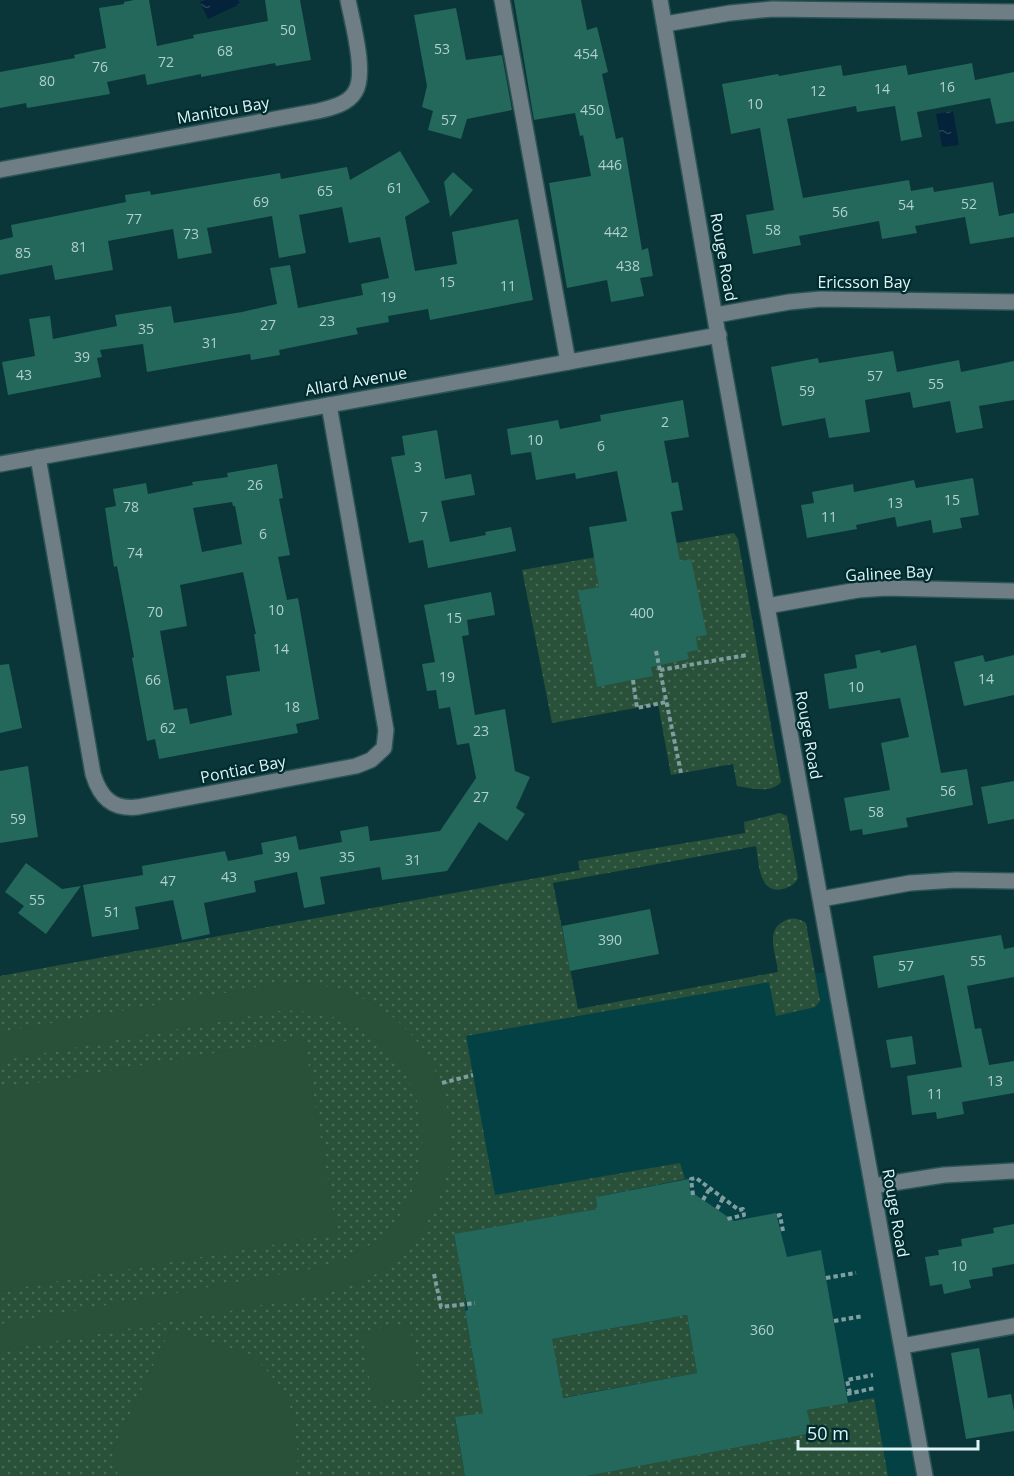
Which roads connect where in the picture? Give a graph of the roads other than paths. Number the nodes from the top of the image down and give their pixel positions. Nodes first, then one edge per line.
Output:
1 (348, 0) edge
2 (502, 0) edge
3 (660, 0) edge
4 (1014, 12) edge
5 (664, 24) junction
6 (0, 170) edge
7 (1014, 302) edge
8 (716, 315) junction
9 (719, 335) junction
10 (568, 362) junction
11 (329, 405) junction
12 (38, 457) junction
13 (0, 464) edge
14 (1014, 591) edge
15 (767, 606) junction
16 (1014, 881) edge
17 (821, 899) junction
18 (1014, 1170) edge
19 (873, 1186) junction
20 (1014, 1326) edge
21 (902, 1346) junction
22 (925, 1476) edge

1 - 6 street, Manitou Bay
2 - 10 street
3 - 5 street, Rouge Road
4 - 5 street
5 - 8 street, Rouge Road
7 - 8 street, Ericsson Bay
8 - 9 street, Rouge Road
9 - 10 street, Allard Avenue
9 - 15 street, Rouge Road
10 - 11 street, Allard Avenue
11 - 12 street, Allard Avenue
11 - 12 street, Pontiac Bay
12 - 13 street, Allard Avenue
14 - 15 street, Galinee Bay
15 - 17 street, Rouge Road
16 - 17 street
17 - 19 street, Rouge Road
18 - 19 street
19 - 21 street, Rouge Road
20 - 21 street
21 - 22 street, Rouge Road

